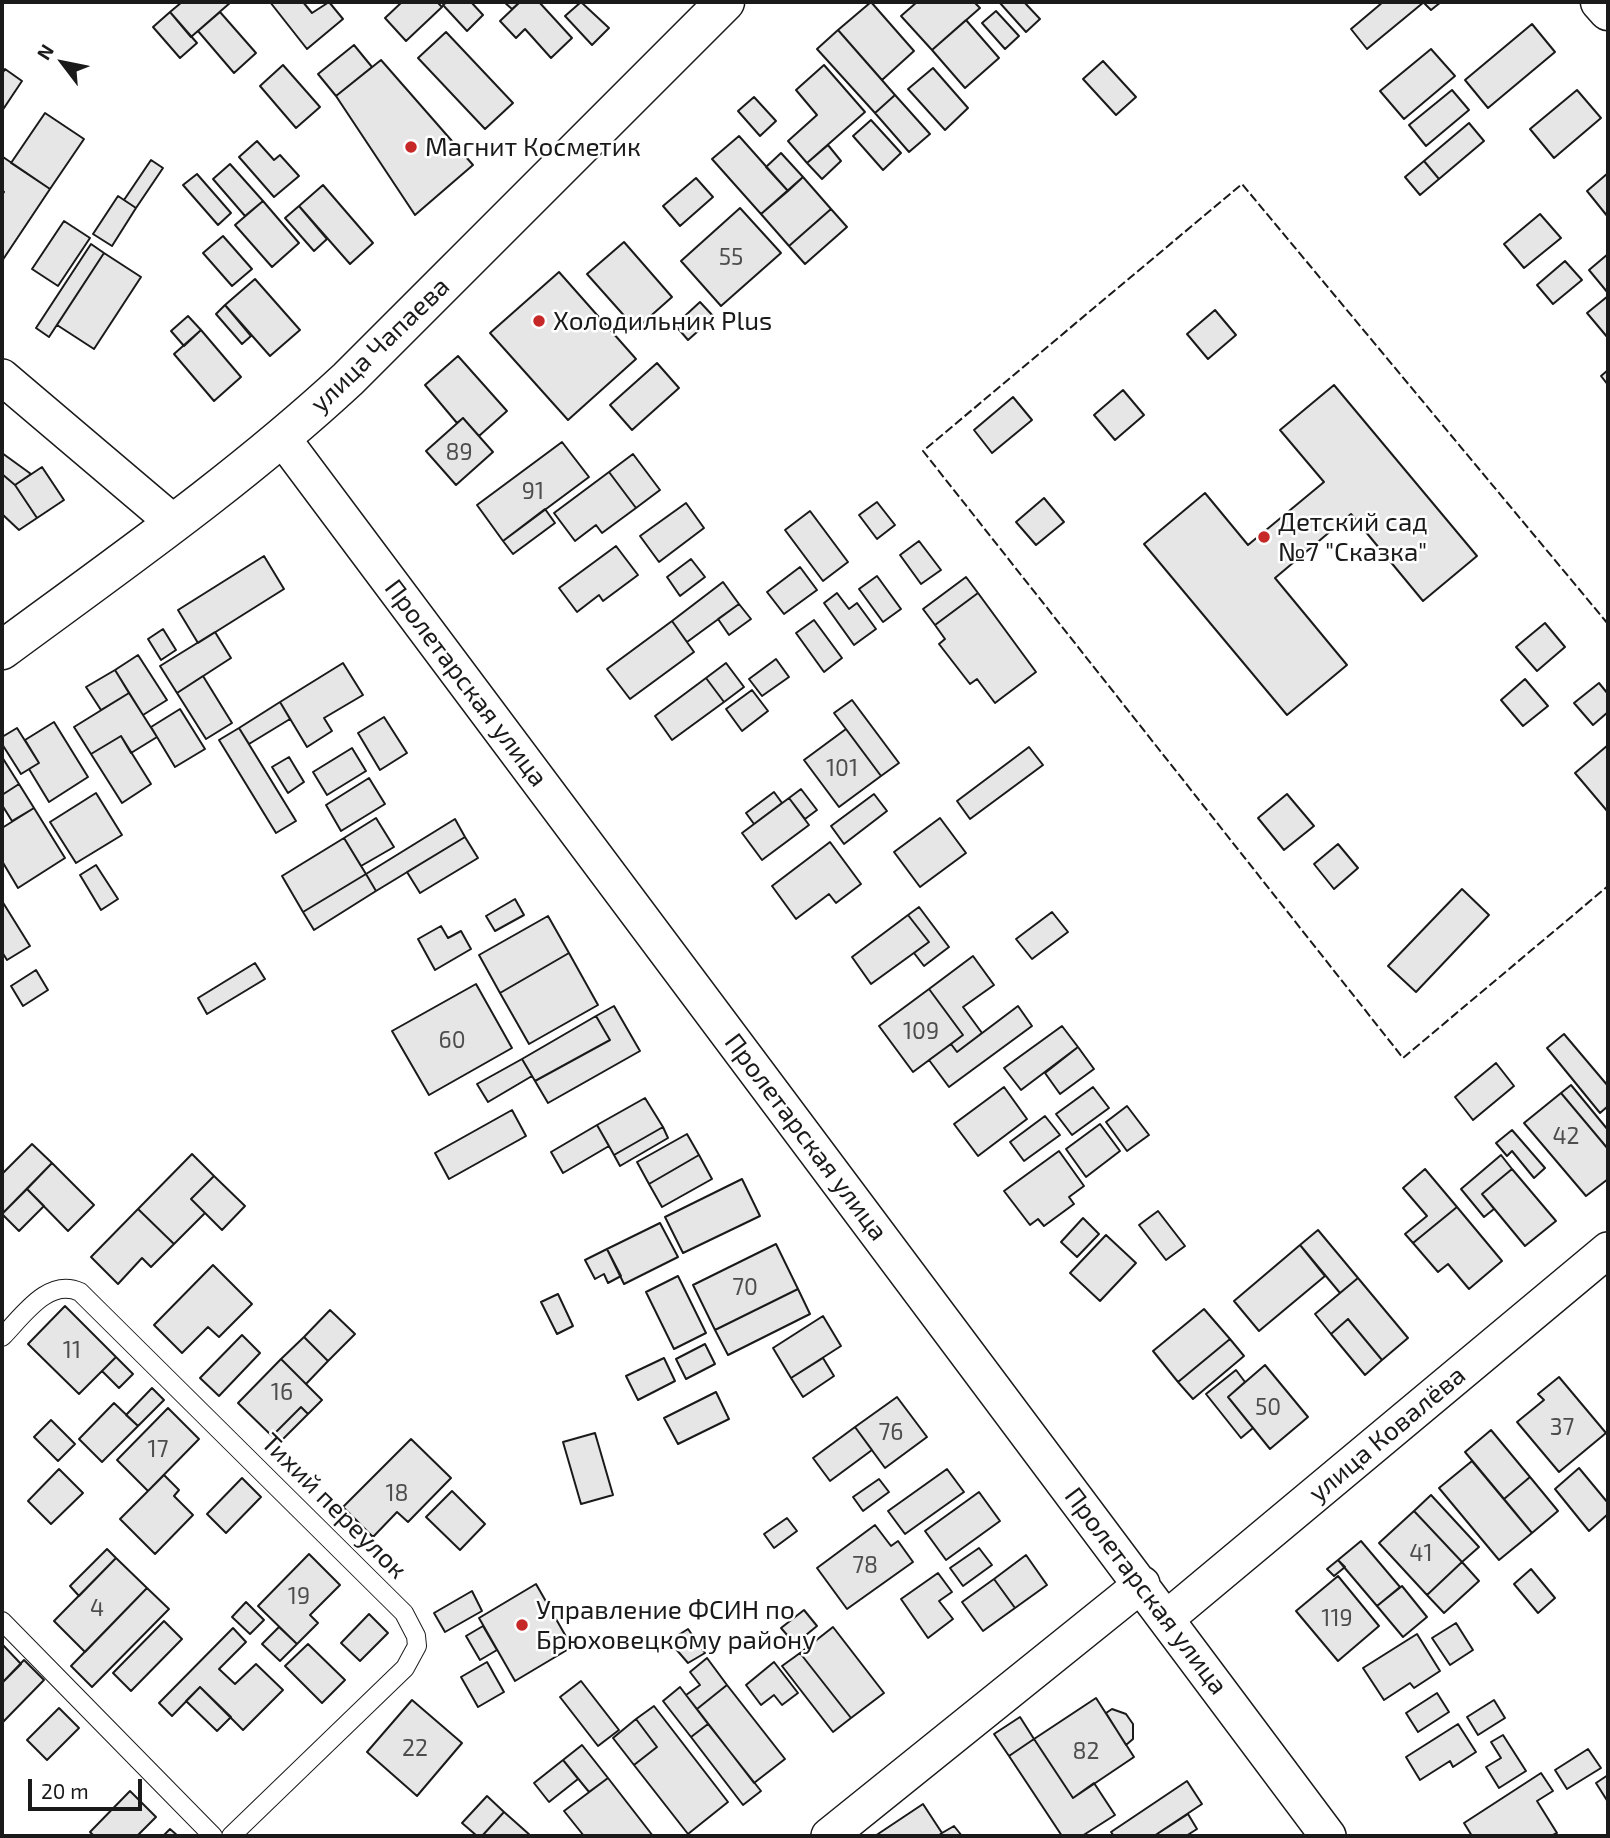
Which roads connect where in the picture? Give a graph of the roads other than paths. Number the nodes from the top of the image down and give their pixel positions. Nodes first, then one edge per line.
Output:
1 (725, 2) edge
2 (1600, 2) edge
3 (1608, 11) edge
4 (2, 377) edge
5 (283, 439) junction
6 (174, 523) junction
7 (2, 650) edge
8 (1608, 1250) edge
9 (2, 1337) edge
10 (1142, 1584) junction
11 (1167, 1618) junction
12 (2, 1621) edge
13 (213, 1836) edge
14 (231, 1836) edge
15 (829, 1836) edge
16 (1328, 1836) edge

1 - 5 street, улица Чапаева
2 - 3 street
4 - 6 street
5 - 6 street, улица Чапаева
5 - 10 street, Пролетарская улица
6 - 7 street, улица Чапаева
8 - 11 street, улица Ковалёва
9 - 14 lane, Тихий переулок
10 - 11 street, Пролетарская улица
10 - 15 street
11 - 16 street, Пролетарская улица
12 - 13 lane

